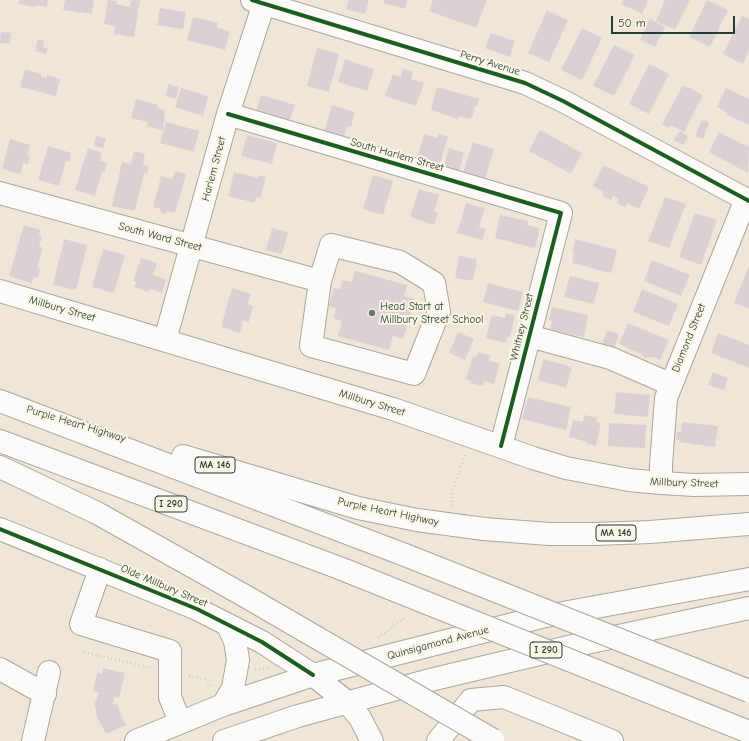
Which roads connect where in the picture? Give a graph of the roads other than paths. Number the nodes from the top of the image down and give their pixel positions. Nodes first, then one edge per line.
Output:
1 (260, 1) edge
2 (228, 114) junction
3 (0, 193) edge
4 (747, 200) edge
5 (561, 213) joint
6 (192, 246) junction
7 (320, 281) junction
8 (0, 291) edge
9 (529, 336) junction
10 (166, 340) junction
11 (670, 384) junction
12 (8, 403) edge
13 (0, 440) edge
14 (501, 446) junction
15 (0, 467) edge
16 (661, 483) junction
17 (749, 484) edge
18 (749, 524) edge
19 (0, 529) edge
20 (100, 569) junction
21 (749, 579) edge
22 (749, 608) edge
23 (227, 624) junction
24 (0, 669) edge
25 (49, 672) dead end
26 (313, 675) junction
27 (749, 691) edge
28 (45, 694) junction
29 (346, 702) junction
30 (223, 705) junction
31 (180, 722) junction
32 (749, 732) edge
33 (494, 740) edge
34 (33, 741) edge
35 (136, 741) edge
36 (224, 741) edge
37 (372, 741) edge
38 (438, 741) edge
39 (612, 741) edge

1 - 2 main road, Harlem Street
1 - 4 main road, Perry Avenue
2 - 5 main road, South Harlem Street
2 - 6 main road, Harlem Street
3 - 6 main road, South Ward Street
4 - 11 main road, Diamond Street
5 - 9 main road, Whitney Street
6 - 7 main road, South Ward Street
6 - 10 main road, Harlem Street
7 - 7 main road
8 - 10 main road, Millbury Street
9 - 11 main road
9 - 14 main road, Whitney Street
10 - 14 main road, Millbury Street
11 - 16 main road, Diamond Street
12 - 18 main road, Purple Heart Highway / MA 146, bridge
12 - 27 main road, bridge
13 - 32 main road, I 290, bridge
14 - 16 main road, Millbury Street
15 - 33 main road, bridge
16 - 17 main road, Millbury Street
19 - 20 main road, Olde Millbury Street
20 - 23 main road, Olde Millbury Street
20 - 31 main road
21 - 26 main road, Quinsigamond Avenue
22 - 29 main road
23 - 26 main road, Olde Millbury Street
23 - 30 main road
24 - 28 main road
25 - 28 main road
26 - 29 main road, Olde Millbury Street
26 - 30 main road, Quinsigamond Avenue
28 - 34 main road
29 - 36 main road
29 - 37 main road, Olde Millbury Street
30 - 31 main road, Quinsigamond Avenue
31 - 35 main road, Quinsigamond Avenue
38 - 39 main road

